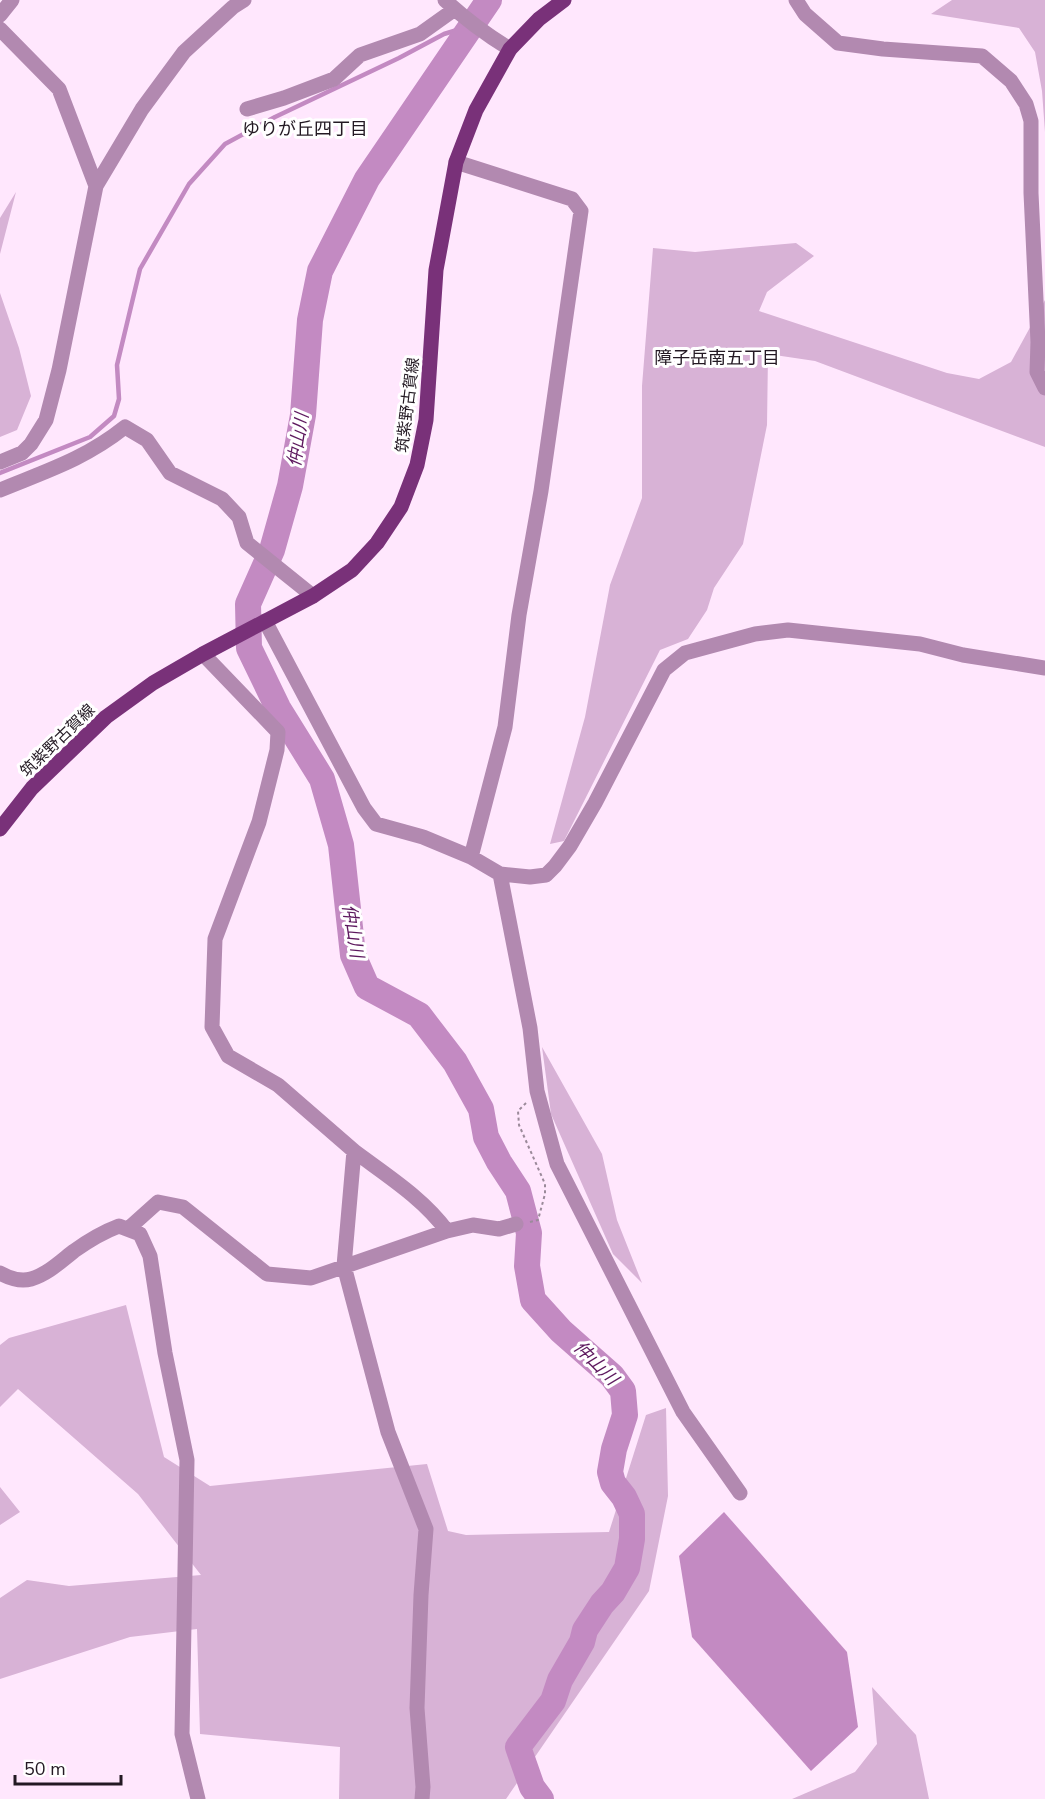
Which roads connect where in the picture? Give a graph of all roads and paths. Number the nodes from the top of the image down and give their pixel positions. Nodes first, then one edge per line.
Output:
1 (12, 0) edge
2 (244, 0) edge
3 (564, 0) edge
4 (796, 0) edge
5 (454, 8) edge
6 (0, 15) edge
7 (0, 29) edge
8 (510, 49) junction
9 (247, 110) dead end
10 (456, 162) junction
11 (96, 186) junction
12 (1045, 388) edge
13 (0, 462) edge
14 (0, 489) edge
15 (313, 596) junction
16 (265, 621) junction
17 (209, 650) junction
18 (1045, 668) edge
19 (0, 829) edge
20 (471, 857) junction
21 (500, 874) junction
22 (539, 1097) junction
23 (354, 1151) junction
24 (516, 1224) joint
25 (129, 1228) junction
26 (447, 1231) junction
27 (344, 1266) junction
28 (0, 1273) edge
29 (740, 1493) dead end
30 (198, 1799) edge
31 (422, 1799) edge

1 - 6 street
2 - 11 street
3 - 8 main road, 筑紫野古賀線
4 - 12 street
5 - 8 street
5 - 9 street
7 - 11 street
8 - 10 main road, 筑紫野古賀線
10 - 15 main road, 筑紫野古賀線
10 - 20 street
11 - 13 street
14 - 15 street
15 - 16 main road, 筑紫野古賀線
16 - 17 main road, 筑紫野古賀線
16 - 20 street
17 - 19 main road, 筑紫野古賀線
17 - 23 street
18 - 21 street
20 - 21 street
21 - 22 street
22 - 24 path
22 - 29 street
23 - 26 street
23 - 27 street
24 - 26 street
25 - 27 street
25 - 28 street
25 - 30 street
26 - 27 street
27 - 31 street

